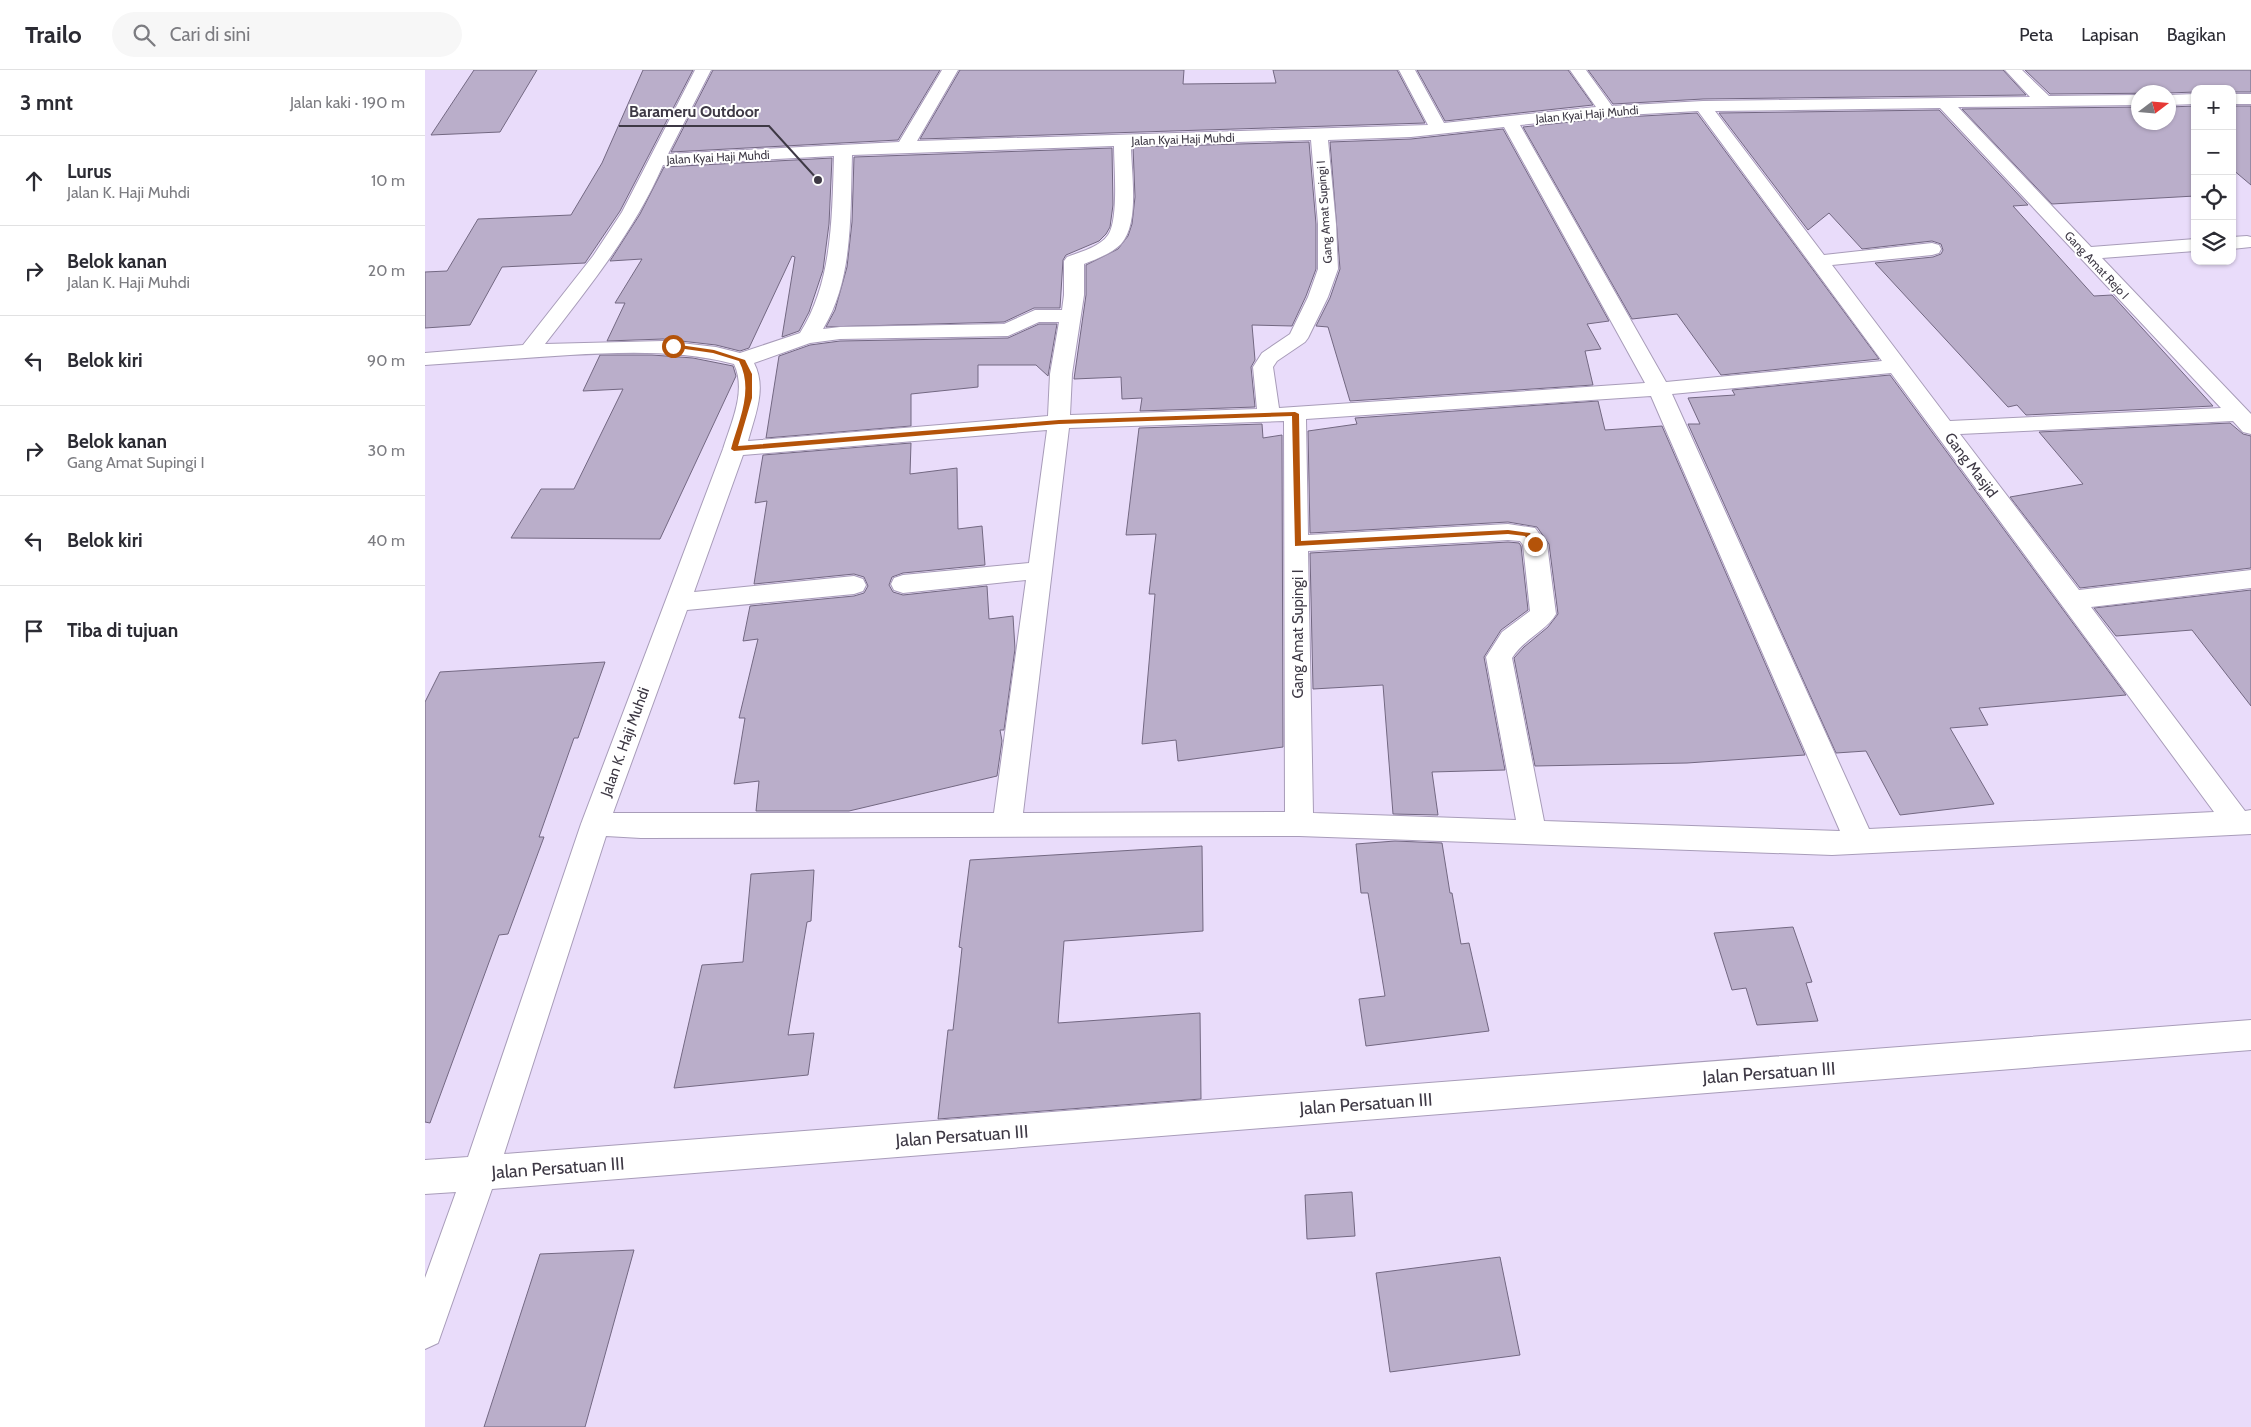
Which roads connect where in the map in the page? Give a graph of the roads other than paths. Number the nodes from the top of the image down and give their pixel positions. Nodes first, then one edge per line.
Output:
1 (703, 70) edge
2 (950, 70) edge
3 (1407, 70) edge
4 (1578, 70) edge
5 (2013, 70) edge
6 (2236, 99) edge
7 (2251, 99) edge
8 (2043, 100) junction
9 (2131, 100) edge
10 (2176, 100) edge
11 (2191, 100) edge
12 (1944, 102) junction
13 (1703, 106) junction
14 (1607, 111) junction
15 (1509, 121) junction
16 (1439, 130) junction
17 (1319, 135) junction
18 (1122, 140) junction
19 (905, 147) junction
20 (843, 150) junction
21 (657, 160) junction
22 (2191, 245) edge
23 (1933, 249) dead end
24 (2086, 253) junction
25 (1820, 261) junction
26 (1070, 316) junction
27 (808, 337) junction
28 (529, 351) junction
29 (425, 359) edge
30 (742, 360) junction
31 (1899, 366) junction
32 (1659, 389) junction
33 (1295, 414) junction
34 (1269, 415) junction
35 (2245, 421) edge
36 (1059, 422) junction
37 (1943, 428) junction
38 (734, 449) junction
39 (1297, 544) junction
40 (1040, 570) junction
41 (2251, 579) edge
42 (903, 584) dead end
43 (854, 585) dead end
44 (2071, 600) junction
45 (677, 602) junction
46 (2245, 823) edge
47 (595, 824) junction
48 (1007, 824) junction
49 (1299, 824) junction
50 (1532, 831) junction
51 (1860, 842) junction
52 (2251, 1035) edge
53 (480, 1174) junction
54 (425, 1177) edge
55 (425, 1330) edge

1 - 21 street
2 - 19 street
3 - 16 street
4 - 14 street
5 - 8 street
6 - 7 street
8 - 9 street, Jalan Kyai Haji Muhdi
8 - 12 street, Jalan Kyai Haji Muhdi
10 - 11 street
12 - 13 street, Jalan Kyai Haji Muhdi
12 - 24 street, Gang Amat Rejo I
13 - 14 street, Jalan Kyai Haji Muhdi
13 - 25 street, Gang Masjid
14 - 15 street, Jalan Kyai Haji Muhdi
15 - 16 street, Jalan Kyai Haji Muhdi
15 - 32 street
16 - 17 street, Jalan Kyai Haji Muhdi
17 - 18 street, Jalan Kyai Haji Muhdi
17 - 34 street, Gang Amat Supingi I
18 - 19 street, Jalan Kyai Haji Muhdi
18 - 26 street
19 - 20 street, Jalan Kyai Haji Muhdi
20 - 21 street, Jalan Kyai Haji Muhdi
20 - 27 street
21 - 28 street, Jalan Kyai Haji Muhdi
22 - 24 street
23 - 25 street
24 - 35 street, Gang Amat Rejo I
25 - 31 street, Gang Masjid
26 - 27 street
26 - 36 street
27 - 30 street
28 - 29 street
28 - 30 street
30 - 38 street, Jalan K. Haji Muhdi
31 - 32 street
31 - 37 street, Gang Masjid
32 - 33 street
32 - 51 street
33 - 34 street
33 - 39 street, Gang Amat Supingi I
34 - 36 street
35 - 37 street
36 - 38 street
36 - 40 street
37 - 44 street, Gang Masjid
38 - 45 street, Jalan K. Haji Muhdi
39 - 49 street, Gang Amat Supingi I
39 - 50 street
40 - 42 street
40 - 48 street
41 - 44 street
43 - 45 street
44 - 46 street, Gang Masjid
45 - 47 street, Jalan K. Haji Muhdi
46 - 51 street
47 - 48 street
47 - 53 street, Jalan K. Haji Muhdi
48 - 49 street
49 - 50 street
50 - 51 street
52 - 53 street, Jalan Persatuan III
53 - 54 street, Jalan Persatuan III
53 - 55 street, Jalan K. Haji Muhdi

